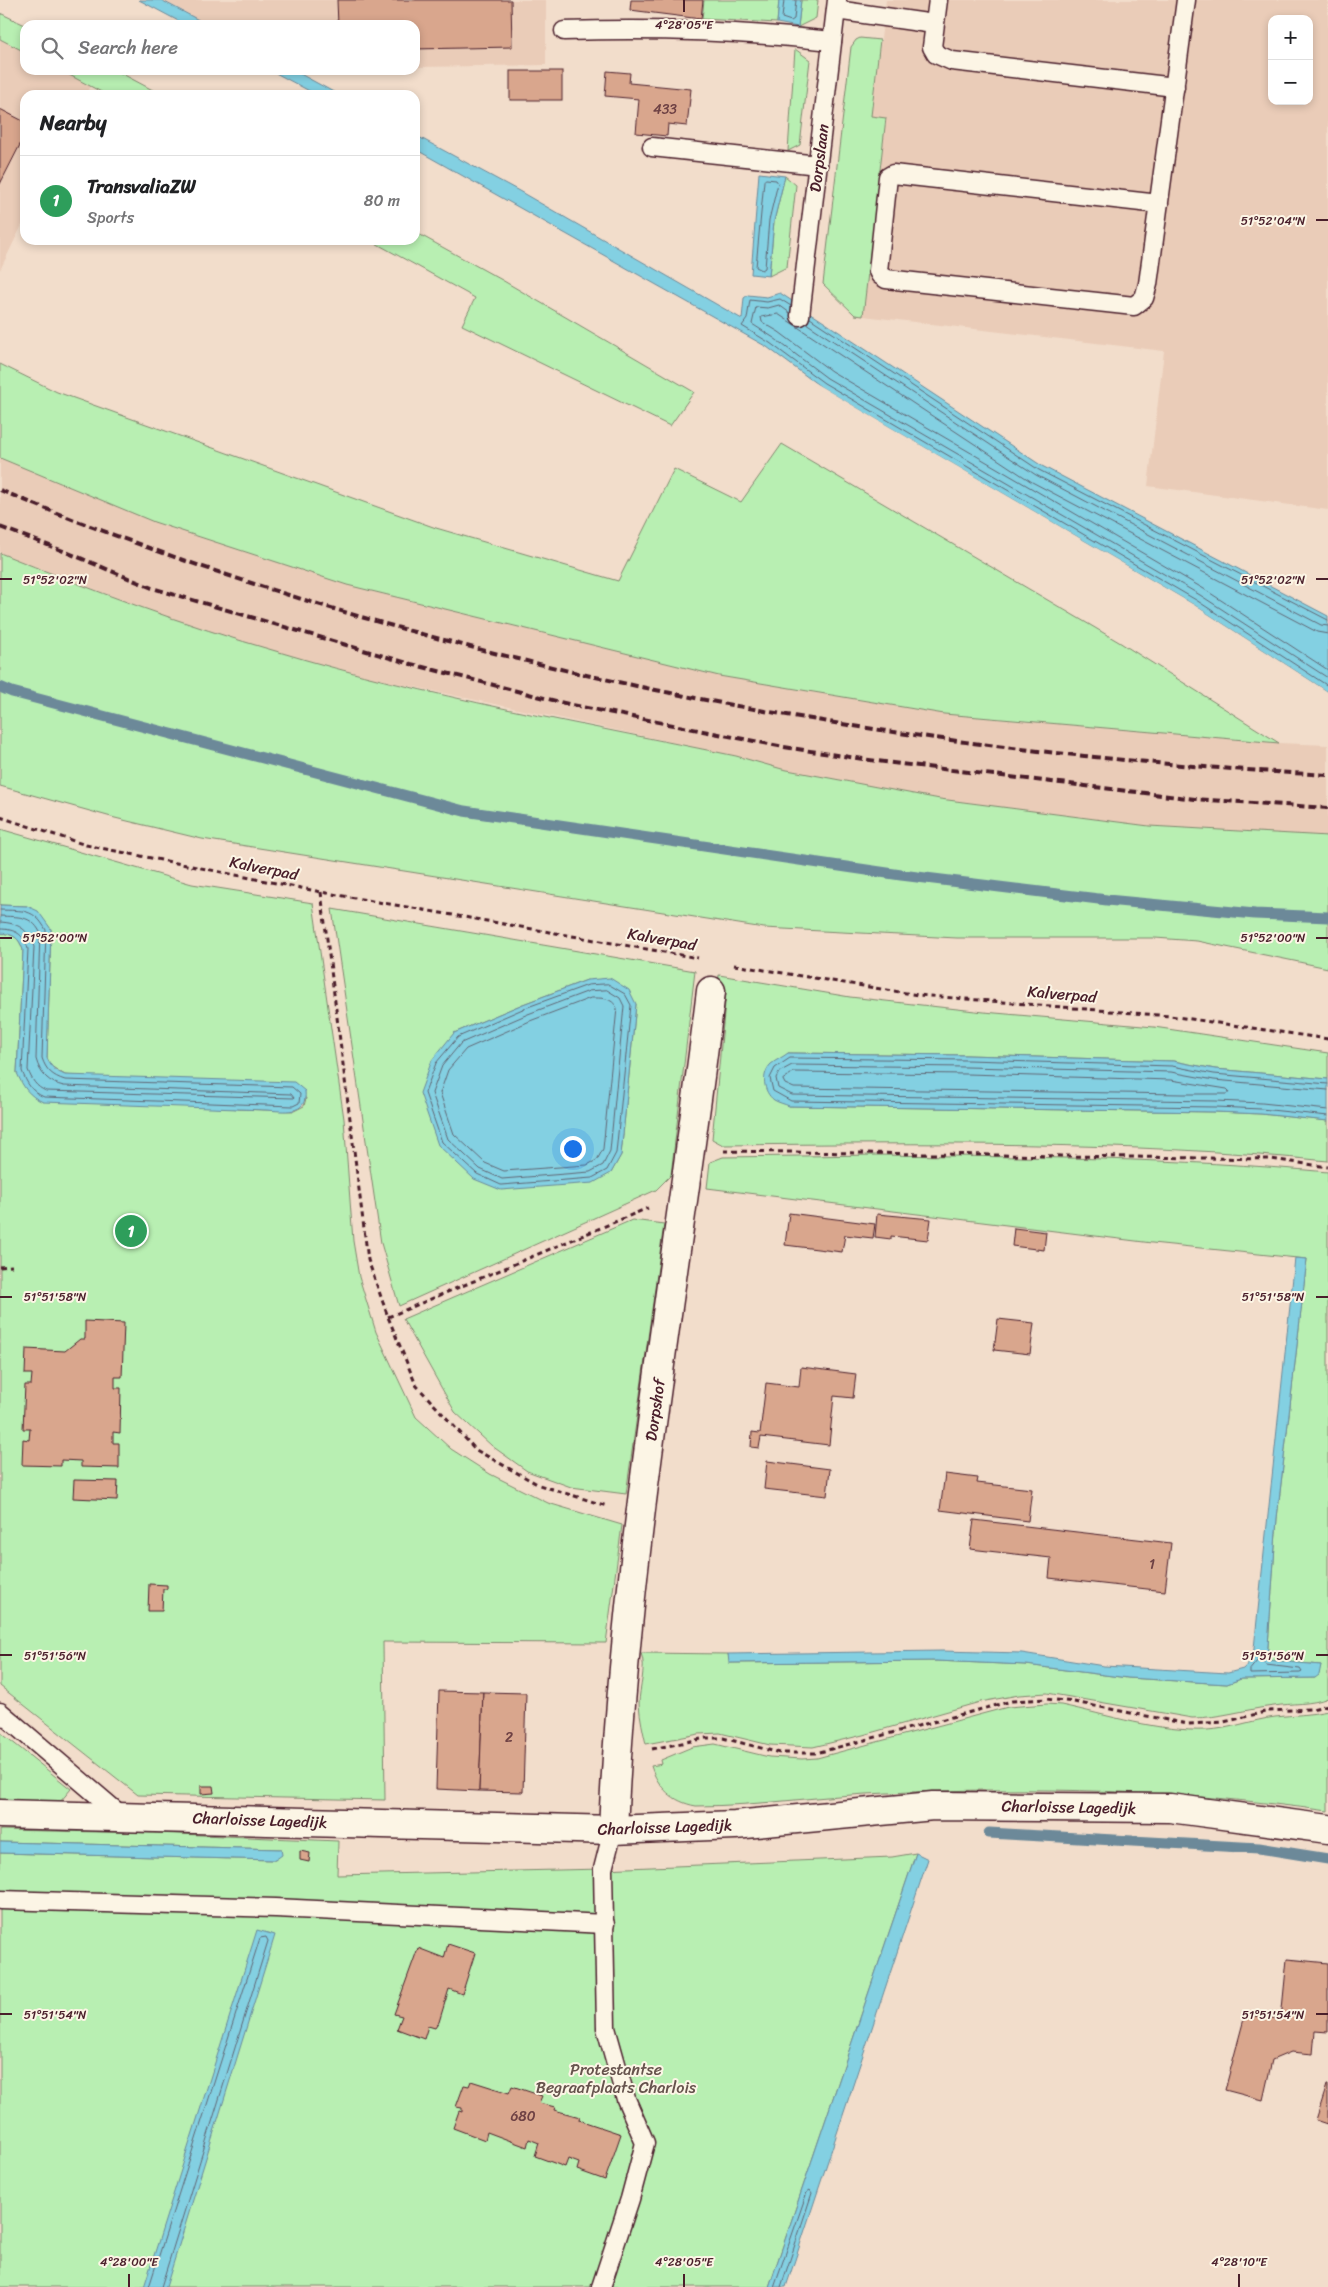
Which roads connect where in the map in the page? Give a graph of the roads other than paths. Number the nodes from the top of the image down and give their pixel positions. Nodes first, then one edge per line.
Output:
1 (938, 0) edge
2 (1186, 0) edge
3 (837, 5) edge
4 (934, 24) junction
5 (564, 30) dead end
6 (832, 41) junction
7 (1175, 87) junction
8 (652, 147) dead end
9 (818, 166) junction
10 (1159, 204) junction
11 (800, 316) dead end
12 (711, 991) dead end
13 (0, 1712) edge
14 (0, 1814) edge
15 (122, 1817) junction
16 (1328, 1829) edge
17 (613, 1830) junction
18 (0, 1900) edge
19 (605, 1924) junction
20 (601, 2287) edge

1 - 4 lane
2 - 7 lane
3 - 4 lane
3 - 6 lane, Dorpslaan
4 - 7 lane
5 - 6 lane
6 - 9 lane, Dorpslaan
7 - 10 lane
8 - 9 lane
9 - 11 lane, Dorpslaan
10 - 10 lane
12 - 17 street, Dorpshof
13 - 15 lane
14 - 15 street, Charloisse Lagedijk
15 - 17 street, Charloisse Lagedijk
16 - 17 street, Charloisse Lagedijk
17 - 19 lane
18 - 19 lane
19 - 20 lane

